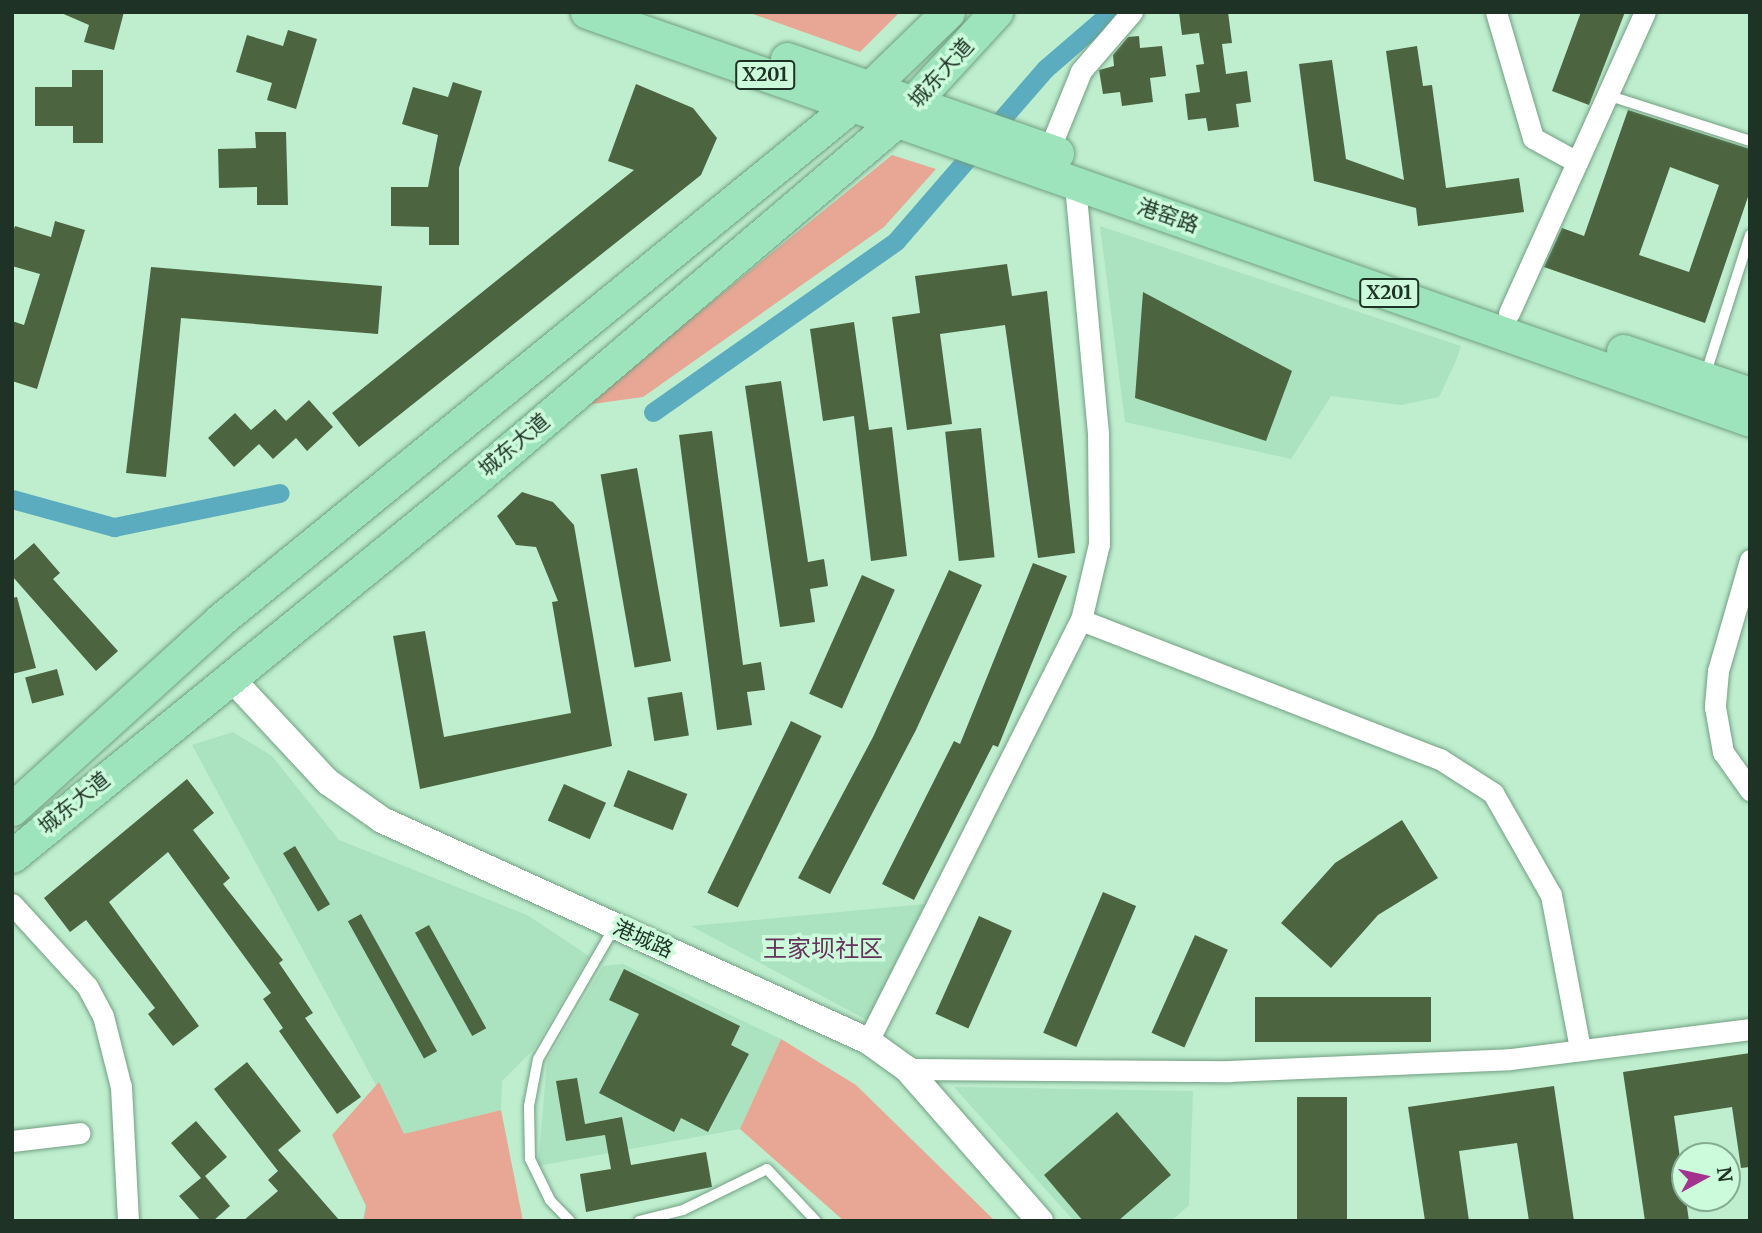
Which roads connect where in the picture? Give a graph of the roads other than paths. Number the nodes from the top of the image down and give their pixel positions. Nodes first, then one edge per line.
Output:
1 (587, 12) edge
2 (647, 12) edge
3 (948, 12) edge
4 (996, 12) edge
5 (1132, 12) edge
6 (1496, 12) edge
7 (1645, 12) edge
8 (1607, 95) junction
9 (862, 97) junction
10 (904, 113) junction
11 (1750, 141) edge
12 (1036, 154) junction
13 (1577, 162) junction
14 (1075, 183) junction
15 (1750, 235) edge
16 (1509, 313) junction
17 (1704, 379) junction
18 (1750, 394) edge
19 (1750, 420) edge
20 (1750, 560) edge
21 (1081, 620) junction
22 (230, 677) junction
23 (1750, 790) edge
24 (12, 809) edge
25 (12, 856) edge
26 (12, 904) edge
27 (615, 926) junction
28 (1750, 1029) edge
29 (869, 1041) junction
30 (1580, 1048) junction
31 (907, 1069) junction
32 (80, 1133) dead end
33 (12, 1141) edge
34 (128, 1221) edge
35 (569, 1221) edge
36 (639, 1221) edge
37 (816, 1221) edge
38 (1040, 1221) edge

1 - 9 main road, 港窑路 / X201
2 - 9 main road, 港窑路 / X201
3 - 9 main road, 城东大道
4 - 10 main road, 城东大道
5 - 12 street
6 - 13 street
7 - 8 street
8 - 11 lane
8 - 13 street
9 - 10 main road, 港窑路 / X201
9 - 24 main road, 城东大道
10 - 12 main road, 港窑路 / X201
10 - 22 main road, 城东大道
12 - 14 main road, 港窑路 / X201
12 - 16 main road, 港窑路 / X201
13 - 16 street
14 - 19 main road, 港窑路 / X201
14 - 21 street
15 - 17 lane
16 - 17 main road, 港窑路 / X201
17 - 18 main road, 港窑路 / X201
20 - 23 street
21 - 29 street
21 - 30 street
22 - 25 main road, 城东大道
22 - 27 street, 港城路
26 - 34 street
27 - 29 street, 港城路
27 - 35 lane
28 - 30 street
29 - 31 street, 港城路
30 - 31 street
31 - 38 street, 港城路
32 - 33 street
36 - 37 lane

